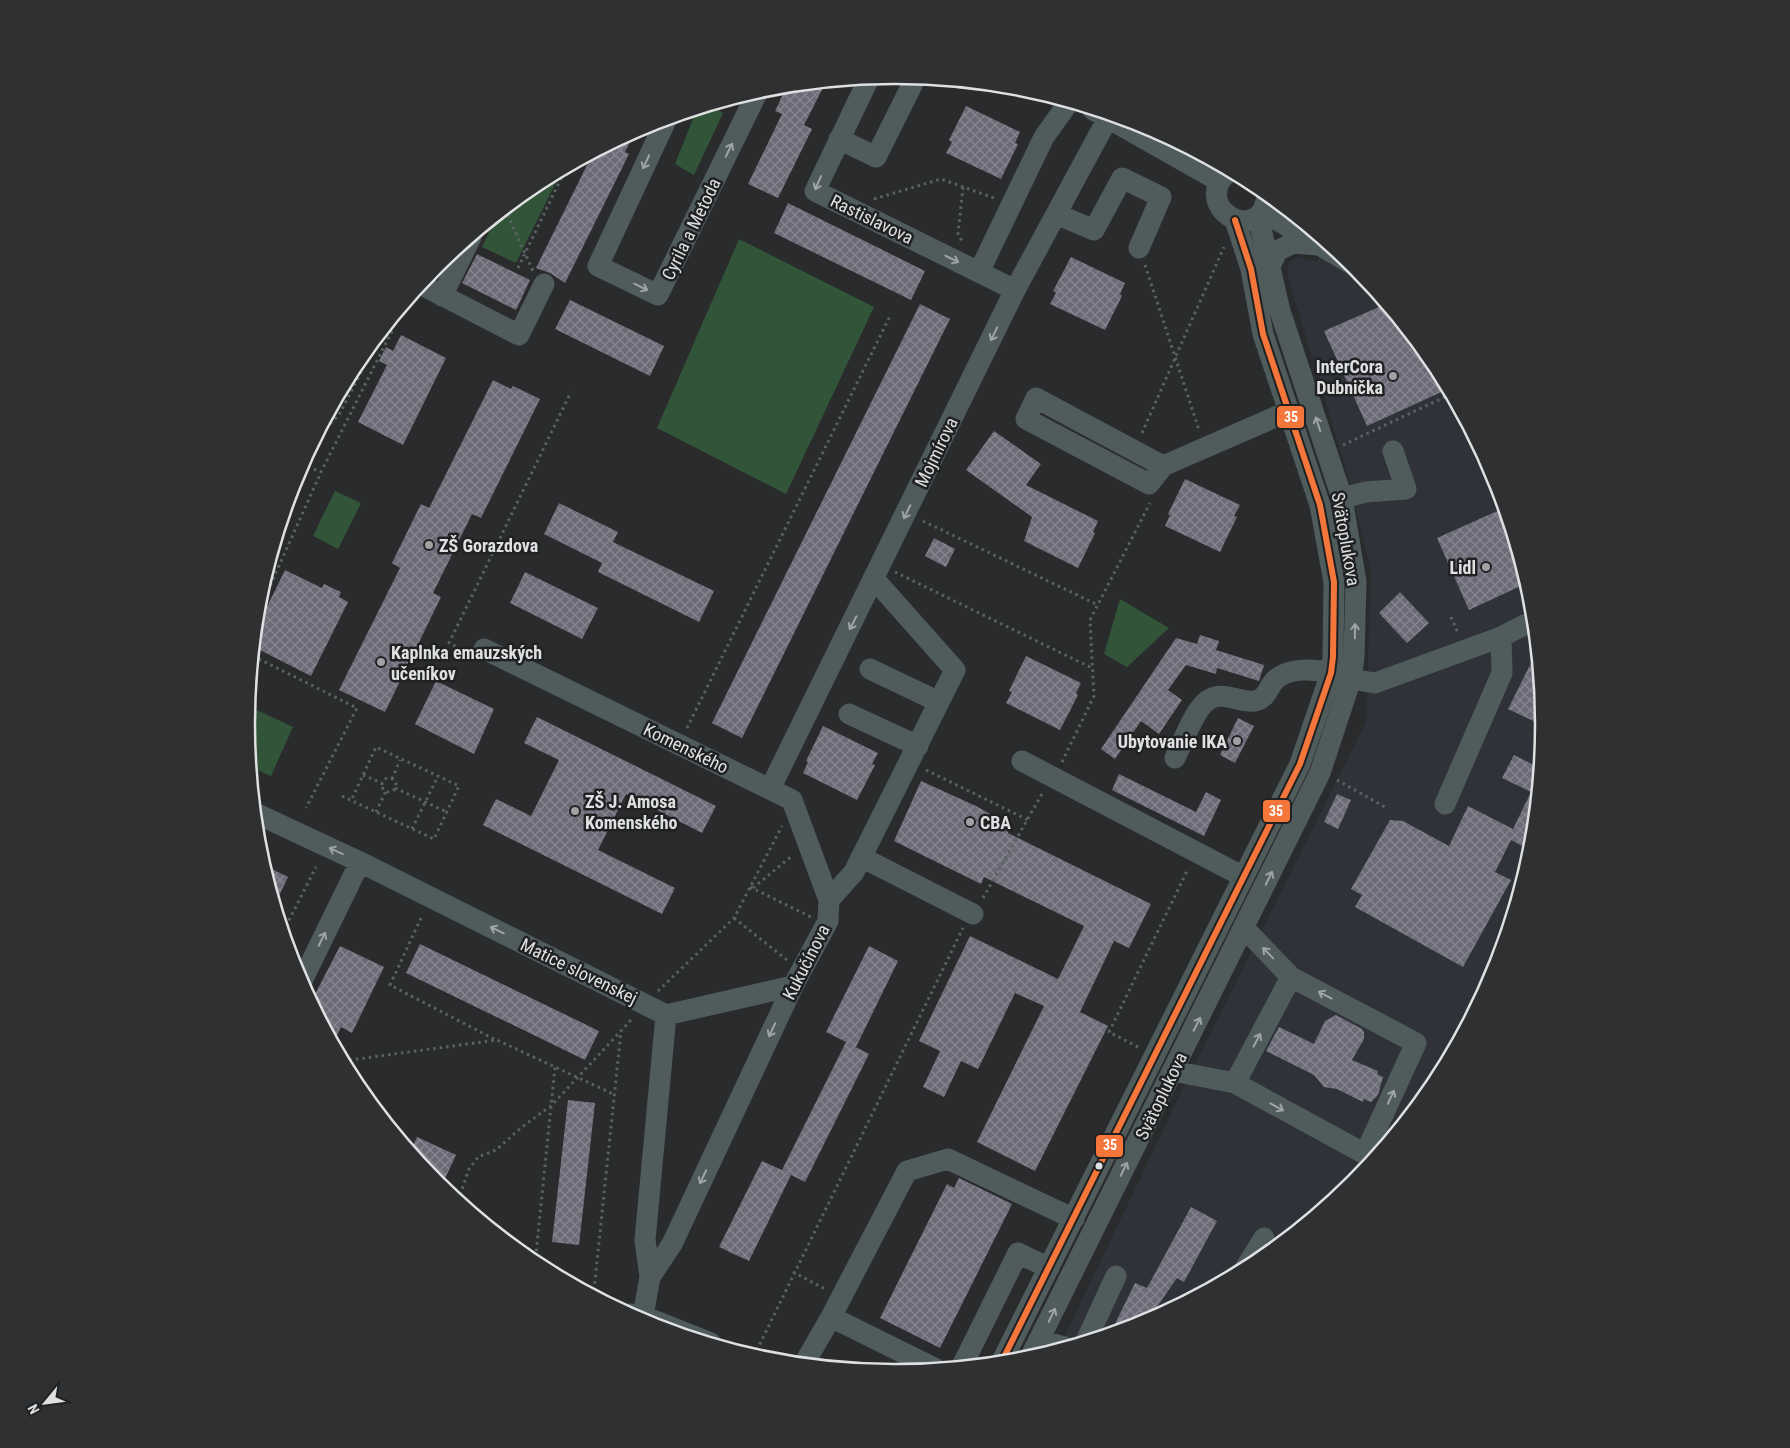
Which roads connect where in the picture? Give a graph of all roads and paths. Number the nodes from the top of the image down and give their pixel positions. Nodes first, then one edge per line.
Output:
1 (912, 84) edge
2 (866, 85) edge
3 (754, 100) edge
4 (1066, 107) edge
5 (1098, 117) edge
6 (663, 127) edge
7 (1131, 129) edge
8 (839, 139) junction
9 (1224, 176) edge
10 (558, 180) edge
11 (963, 187) junction
12 (1012, 205) junction
13 (1265, 205) edge
14 (847, 207) junction
15 (508, 214) edge
16 (1056, 214) junction
17 (1231, 229) junction
18 (1319, 245) joint
19 (1139, 248) joint
20 (464, 251) edge
21 (526, 251) junction
22 (518, 268) dead end
23 (1269, 269) junction
24 (979, 272) junction
25 (542, 287) joint
26 (427, 288) edge
27 (1015, 290) junction
28 (442, 296) junction
29 (891, 314) dead end
30 (394, 327) dead end
31 (1176, 357) junction
32 (364, 367) edge
33 (571, 392) dead end
34 (1445, 397) edge
35 (1290, 410) junction
36 (330, 424) edge
37 (1200, 434) dead end
38 (1140, 438) dead end
39 (1338, 447) dead end
40 (1393, 451) dead end
41 (1163, 466) junction
42 (309, 467) edge
43 (321, 472) junction
44 (1154, 496) dead end
45 (1342, 498) junction
46 (924, 522) dead end
47 (878, 572) junction
48 (270, 585) edge
49 (1098, 605) junction
50 (1451, 617) dead end
51 (1524, 624) dead end
52 (1459, 634) dead end
53 (1501, 636) junction
54 (449, 644) dead end
55 (484, 649) dead end
56 (258, 659) edge
57 (1093, 668) junction
58 (870, 669) dead end
59 (1330, 673) junction
60 (1351, 679) junction
61 (939, 702) junction
62 (360, 704) dead end
63 (357, 708) junction
64 (849, 714) dead end
65 (678, 744) junction
66 (914, 754) junction
67 (1175, 758) dead end
68 (400, 760) dead end
69 (1022, 761) dead end
70 (363, 775) junction
71 (438, 776) junction
72 (1330, 776) dead end
73 (1055, 778) junction
74 (392, 779) junction
75 (382, 783) junction
76 (395, 788) junction
77 (770, 789) junction
78 (386, 791) junction
79 (342, 796) dead end
80 (351, 800) junction
81 (425, 802) junction
82 (1445, 804) dead end
83 (1386, 807) dead end
84 (376, 812) junction
85 (447, 812) junction
86 (261, 816) edge
87 (301, 817) dead end
88 (1028, 820) junction
89 (783, 823) dead end
90 (412, 829) junction
91 (799, 850) dead end
92 (1197, 852) junction
93 (861, 857) junction
94 (360, 862) junction
95 (316, 867) dead end
96 (1244, 877) junction
97 (751, 887) junction
98 (829, 900) junction
99 (973, 914) junction
100 (812, 917) dead end
101 (421, 918) dead end
102 (734, 918) junction
103 (287, 924) edge
104 (1218, 930) junction
105 (1242, 935) junction
106 (789, 962) dead end
107 (305, 974) edge
108 (1291, 977) junction
109 (793, 986) junction
110 (646, 1004) junction
111 (666, 1015) junction
112 (621, 1030) junction
113 (497, 1040) junction
114 (1144, 1050) dead end
115 (351, 1060) edge
116 (555, 1067) junction
117 (1173, 1071) junction
118 (577, 1078) junction
119 (1234, 1084) junction
120 (615, 1095) junction
121 (552, 1105) junction
122 (461, 1194) edge
123 (1074, 1219) junction
124 (1264, 1238) dead end
125 (536, 1254) edge
126 (1254, 1254) edge
127 (1049, 1268) junction
128 (793, 1272) junction
129 (1116, 1276) dead end
130 (650, 1277) junction
131 (594, 1288) edge
132 (841, 1298) junction
133 (638, 1310) edge
134 (831, 1317) junction
135 (1089, 1333) edge
136 (757, 1349) edge
137 (1035, 1349) edge
138 (1005, 1355) edge
139 (807, 1358) edge
140 (965, 1360) edge
141 (924, 1363) edge

1 - 8 street
2 - 8 street, Rastislavova
6 -> 3 street, Cyrila a Metoda
4 - 12 street
5 - 16 street, Mojmírova
7 - 9 street
8 -> 14 street, Rastislavova
9 - 17 street
10 - 21 path
11 - 12 path
11 - 14 path
11 - 24 path
12 - 24 street
13 - 17 street
13 - 18 street
13 - 23 street, Svätoplukova
14 -> 24 street, Rastislavova
15 - 21 path
16 - 19 street
16 - 27 street, Mojmírova
17 - 31 path
17 - 35 street, Svätoplukova
18 - 23 street
19 - 31 path
20 - 28 street
21 - 22 path
21 - 25 path
45 -> 23 street, Svätoplukova
24 - 27 street, Rastislavova
25 - 28 street
26 - 28 street
27 -> 47 street, Mojmírova
29 - 65 path
30 - 43 path
31 - 37 path
31 - 38 path
32 - 36 path
33 - 54 path
34 - 39 path
35 - 41 street
35 - 59 street, Svätoplukova
40 - 45 street
41 - 41 street
42 - 43 path
43 - 48 path
44 - 49 path
60 -> 45 street, Svätoplukova
46 - 49 path
47 - 57 path
47 - 61 street, Kukučínova
47 -> 77 street, Mojmírova
49 - 57 path
50 - 52 path
51 - 53 street
53 - 60 street
53 - 82 street
55 - 65 street, Komenského
56 - 63 path
57 - 73 path
58 - 61 street
59 - 67 street
59 - 96 street, Svätoplukova
105 -> 60 street, Svätoplukova
61 - 66 street, Kukučínova
62 - 63 path
63 - 87 path
64 - 66 street
65 - 77 street, Komenského
66 - 88 path
66 - 93 street, Kukučínova
68 - 74 path
69 - 73 street
70 - 71 path
70 - 75 path
70 - 80 path
71 - 81 path
71 - 85 path
72 - 83 path
73 - 88 path
73 - 92 street
74 - 75 path
74 - 76 path
75 - 78 path
76 - 78 path
76 - 81 path
77 - 98 street, Komenského
78 - 84 path
79 - 80 path
80 - 84 path
81 - 85 path
81 - 90 path
84 - 90 path
85 - 90 path
94 -> 86 street, Matice slovenskej
88 - 99 path
89 - 97 path
91 - 97 path
92 - 96 street
92 - 114 path
93 - 98 street, Kukučínova
93 - 99 street
107 -> 94 street
110 -> 94 street, Matice slovenskej
95 - 103 path
96 - 104 street, Svätoplukova
97 - 100 path
97 - 102 path
98 - 109 street, Kukučínova
99 - 128 path
101 - 113 path
102 - 106 path
102 - 110 path
104 - 105 street
104 - 123 street, Svätoplukova
108 -> 105 street
117 -> 105 street, Svätoplukova
119 -> 108 street
119 -> 108 street
109 - 111 street
109 -> 130 street, Kukučínova
110 - 111 street, Matice slovenskej
110 - 112 path
111 - 130 street
112 - 118 path
112 - 120 path
113 - 115 path
113 - 116 path
116 - 118 path
116 - 121 path
117 - 119 street
137 -> 117 street, Svätoplukova
118 - 120 path
118 - 121 path
120 - 131 path
121 - 122 path
121 - 125 path
123 - 127 street, Svätoplukova
123 - 132 street
124 - 126 street
127 - 138 street, Svätoplukova
127 - 140 street
128 - 132 path
128 - 136 path
129 - 135 street
130 - 133 street, Kukučínova
132 - 134 street
134 - 139 street
134 - 141 street

